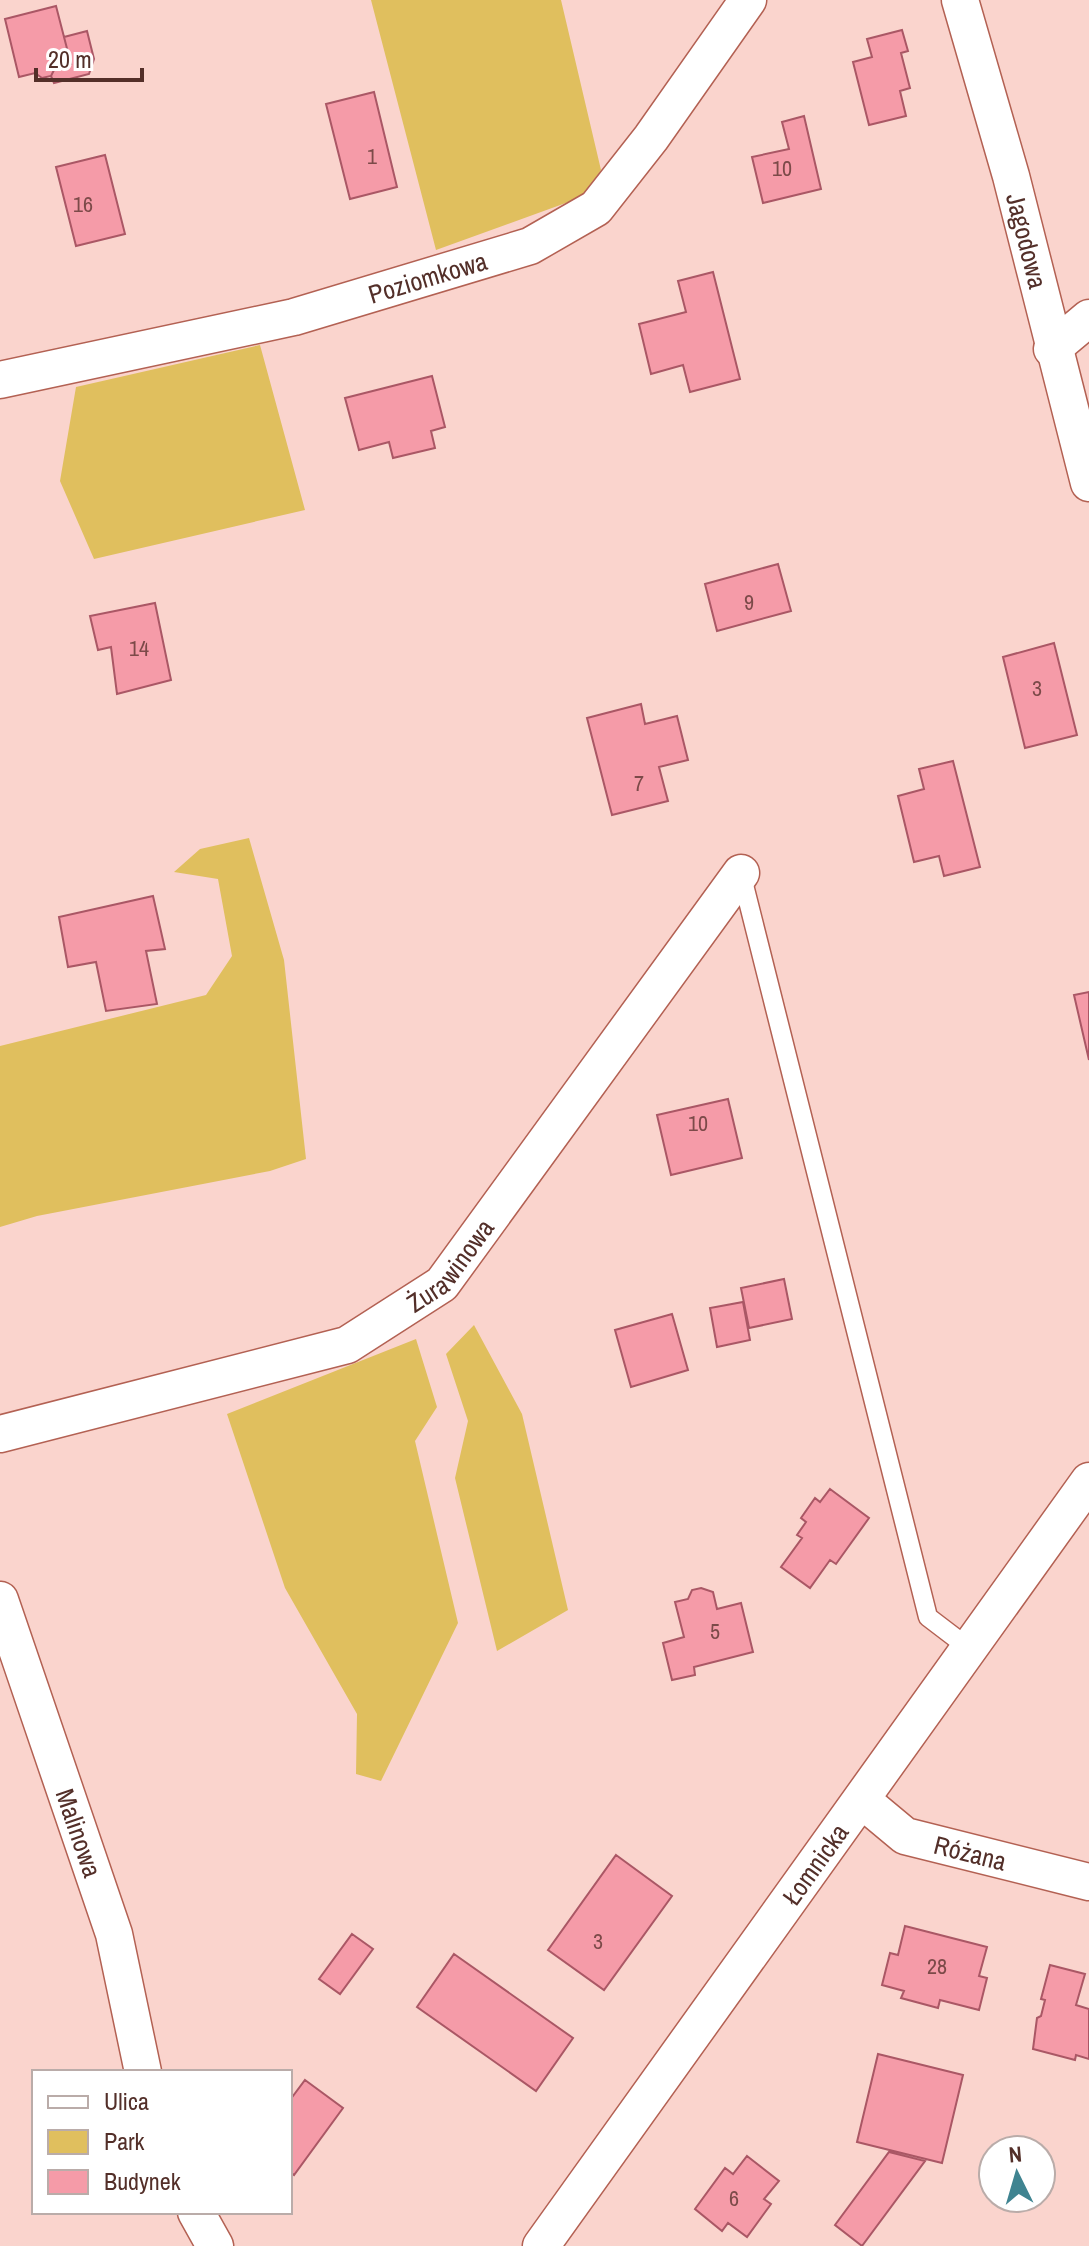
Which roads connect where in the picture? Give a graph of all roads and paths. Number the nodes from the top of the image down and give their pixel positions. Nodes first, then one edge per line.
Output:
1 (748, 0) edge
2 (960, 0) edge
3 (1089, 318) edge
4 (1052, 349) junction
5 (0, 380) edge
6 (1089, 483) edge
7 (741, 873) joint
8 (0, 1434) edge
9 (1089, 1481) edge
10 (0, 1600) edge
11 (970, 1649) junction
12 (863, 1801) junction
13 (1089, 1882) edge
14 (143, 2070) edge
15 (197, 2214) edge
16 (215, 2246) edge
17 (541, 2246) edge

1 - 5 street, Poziomkowa
2 - 4 street, Jagodowa
3 - 4 street
4 - 6 street, Jagodowa
7 - 8 street, Żurawinowa
7 - 11 lane
9 - 11 street, Łomnicka
10 - 14 street, Malinowa
11 - 12 street, Łomnicka
12 - 13 street, Różana
12 - 17 street, Łomnicka
15 - 16 street

